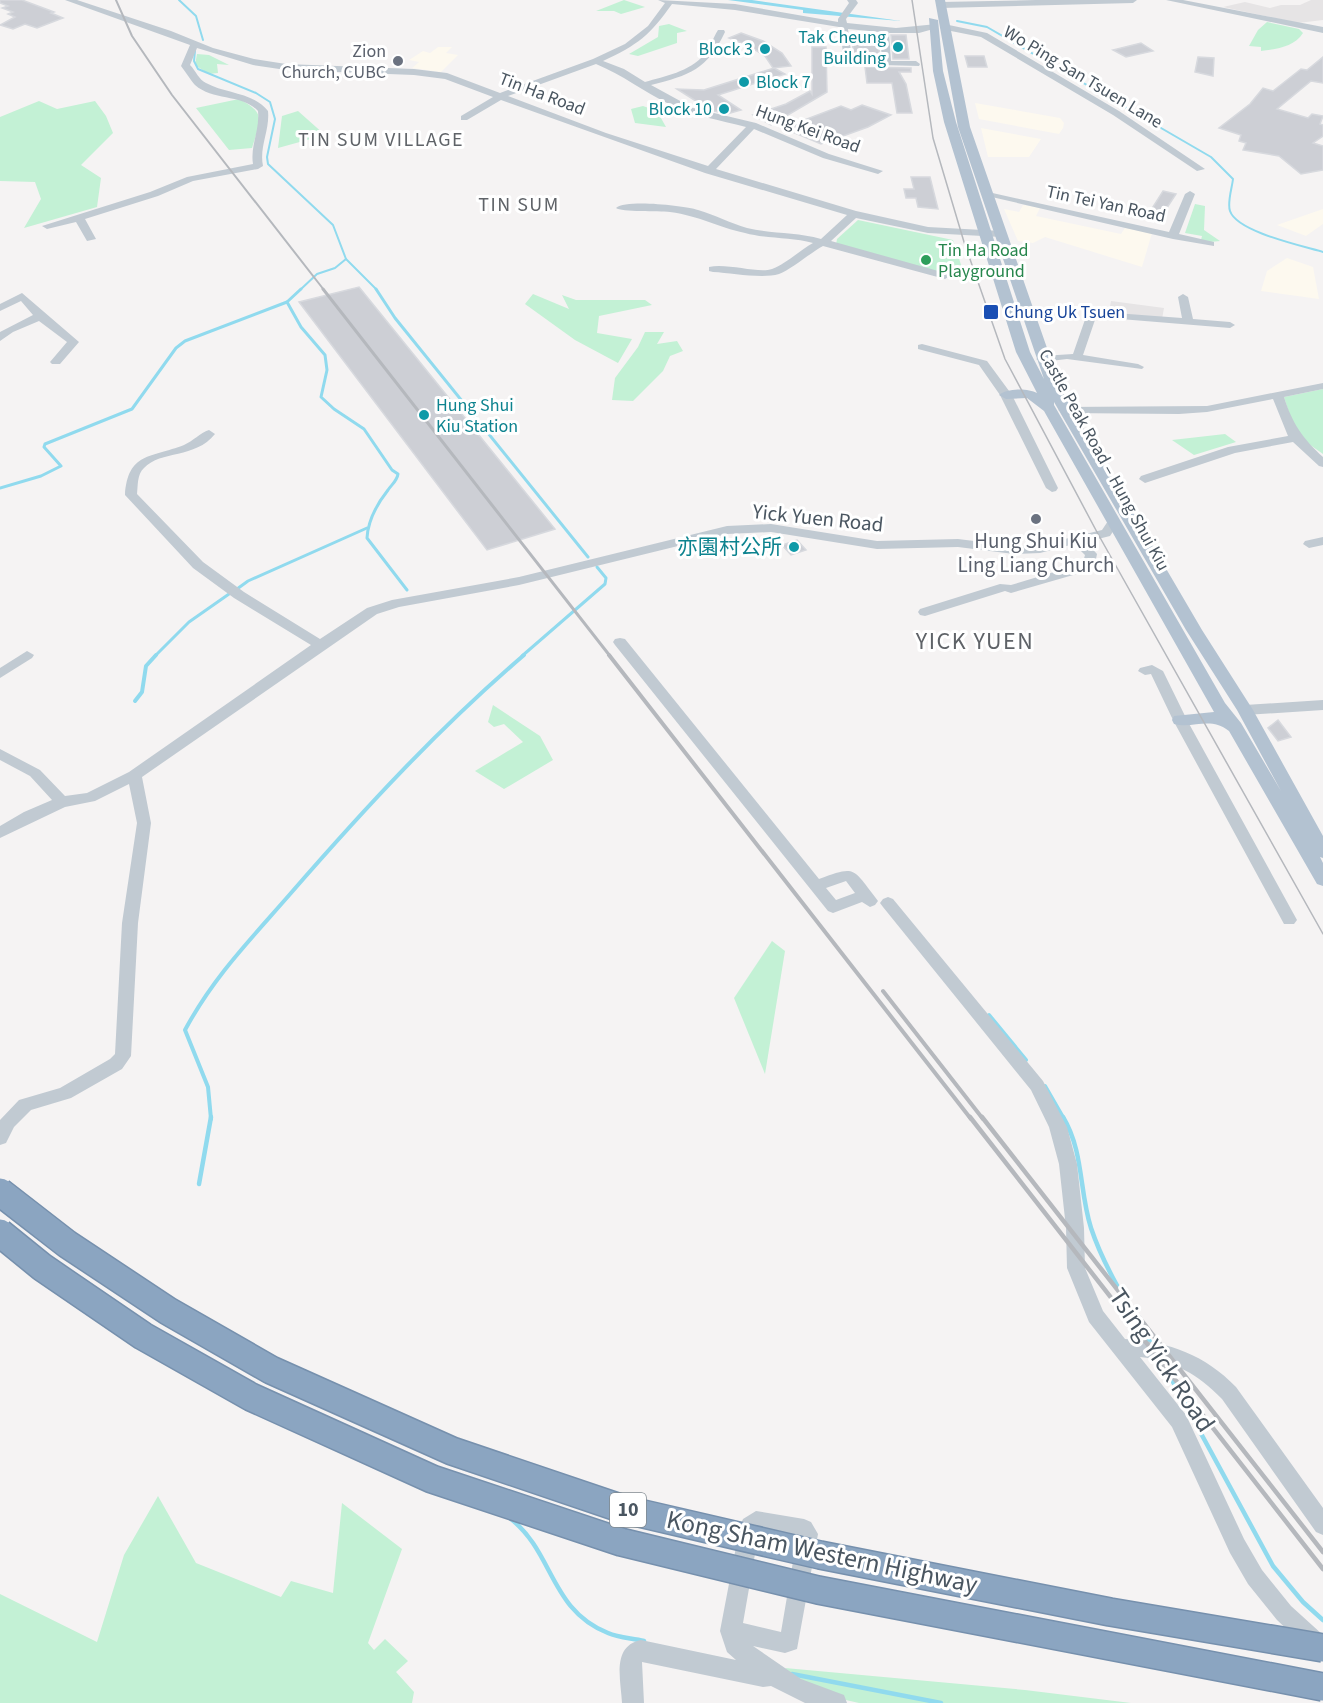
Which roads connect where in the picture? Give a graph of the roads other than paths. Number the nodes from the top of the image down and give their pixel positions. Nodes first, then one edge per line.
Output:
1 (69, 0) edge
2 (667, 0) edge
3 (929, 0) edge
4 (1068, 0) edge
5 (1133, 0) edge
6 (1170, 0) edge
7 (940, 2) edge
8 (850, 4) edge
9 (935, 20) junction
10 (843, 23) junction
11 (884, 29) junction
12 (1323, 30) edge
13 (921, 31) junction
14 (722, 33) dead end
15 (934, 40) junction
16 (197, 44) junction
17 (596, 61) junction
18 (887, 63) junction
19 (914, 64) dead end
20 (194, 74) junction
21 (642, 85) junction
22 (233, 88) dead end
23 (500, 96) junction
24 (464, 118) dead end
25 (753, 125) junction
26 (1200, 169) dead end
27 (708, 171) junction
28 (878, 171) dead end
29 (1190, 194) dead end
30 (988, 195) junction
31 (621, 208) dead end
32 (854, 214) junction
33 (79, 218) junction
34 (47, 226) dead end
35 (985, 234) junction
36 (1001, 234) junction
37 (1173, 236) junction
38 (91, 239) dead end
39 (820, 242) junction
40 (1210, 244) dead end
41 (713, 269) dead end
42 (945, 276) dead end
43 (1183, 297) dead end
44 (0, 308) edge
45 (40, 316) junction
46 (1188, 321) junction
47 (1230, 325) dead end
48 (0, 338) edge
49 (922, 347) dead end
50 (1077, 357) junction
51 (1042, 359) junction
52 (1027, 361) junction
53 (56, 362) dead end
54 (1138, 367) dead end
55 (1323, 386) edge
56 (1035, 390) junction
57 (1277, 394) junction
58 (1006, 395) junction
59 (1056, 408) junction
60 (209, 434) dead end
61 (1294, 438) junction
62 (1323, 463) edge
63 (1145, 478) dead end
64 (1052, 488) dead end
65 (1110, 527) junction
66 (1076, 539) junction
67 (1323, 541) edge
68 (1309, 544) dead end
69 (925, 612) dead end
70 (620, 642) dead end
71 (320, 645) junction
72 (27, 656) dead end
73 (1145, 671) dead end
74 (0, 674) edge
75 (1323, 705) edge
76 (1231, 717) junction
77 (1180, 720) junction
78 (0, 754) edge
79 (134, 775) junction
80 (62, 802) junction
81 (0, 833) edge
82 (1323, 852) edge
83 (1323, 879) edge
84 (816, 886) junction
85 (875, 900) junction
86 (1289, 920) dead end
87 (0, 1138) edge
88 (0, 1192) edge
89 (0, 1233) edge
90 (1120, 1347) junction
91 (1323, 1525) edge
92 (731, 1631) junction
93 (1323, 1649) edge
94 (773, 1675) junction
95 (1323, 1687) edge
96 (633, 1703) edge
97 (836, 1703) edge

1 - 16 street, Tin Ha Road
2 - 10 street
2 - 17 street
3 - 7 main road
4 - 5 street
4 - 7 street
6 - 12 street
7 - 9 main road, Castle Peak Road – Hung Shui Kiu
7 - 9 main road
8 - 10 street
9 - 13 street
9 - 15 main road, Castle Peak Road – Hung Shui Kiu
9 - 26 street, Wo Ping San Tsuen Lane
9 - 30 main road, Castle Peak Road – Hung Shui Kiu
10 - 11 street
10 - 18 street
11 - 13 street
11 - 18 street
13 - 15 street
14 - 21 street
15 - 35 main road, Castle Peak Road – Hung Shui Kiu
16 - 20 street
16 - 23 street, Tin Ha Road
17 - 21 street, Hung Kei Road
17 - 23 street
18 - 19 street
20 - 22 street
20 - 33 street
21 - 25 street, Hung Kei Road
23 - 24 street
23 - 27 street, Tin Ha Road
25 - 27 street
25 - 28 street, Hung Kei Road
27 - 32 street, Tin Ha Road
29 - 37 street, Tin Tei Yan Road
30 - 36 main road, Castle Peak Road – Hung Shui Kiu
30 - 37 street, Tin Tei Yan Road
31 - 39 street
32 - 35 street, Tin Ha Road
32 - 39 street
33 - 34 street
33 - 38 street
35 - 36 street, Tin Ha Road
35 - 52 main road, Castle Peak Road – Hung Shui Kiu
36 - 51 main road, Castle Peak Road – Hung Shui Kiu
37 - 40 street
39 - 41 street
39 - 42 street
43 - 46 street
44 - 45 street
45 - 48 street
45 - 53 street
46 - 47 street
46 - 50 street
49 - 58 street
50 - 51 street
50 - 54 street
51 - 52 main road
51 - 59 main road, Castle Peak Road – Hung Shui Kiu
52 - 56 main road, Castle Peak Road – Hung Shui Kiu
55 - 57 street
56 - 58 main road
56 - 59 main road
57 - 59 street
57 - 61 street
58 - 64 street
59 - 65 main road, Castle Peak Road – Hung Shui Kiu
59 - 76 main road, Castle Peak Road – Hung Shui Kiu
60 - 71 street
61 - 62 street
61 - 63 street
65 - 66 street, Yick Yuen Road
65 - 76 main road, Castle Peak Road – Hung Shui Kiu
66 - 69 street
66 - 71 street, Yick Yuen Road
67 - 68 street
70 - 84 street
71 - 79 street, Yick Yuen Road
72 - 74 street
73 - 77 street
75 - 76 street
76 - 77 main road
76 - 82 main road
76 - 83 main road
77 - 86 street
78 - 80 street
79 - 80 street, Yick Yuen Road
79 - 87 street
80 - 81 street, Yick Yuen Road
84 - 85 street
84 - 85 street, Tsing Yick Road
85 - 90 street, Tsing Yick Road
88 - 93 highway, Kong Sham Western Highway / 10, bridge
89 - 95 highway, Kong Sham Western Highway / 10, bridge
90 - 91 street
90 - 93 street, Tsing Yick Road
92 - 92 street
92 - 94 street
94 - 96 street
94 - 97 street

